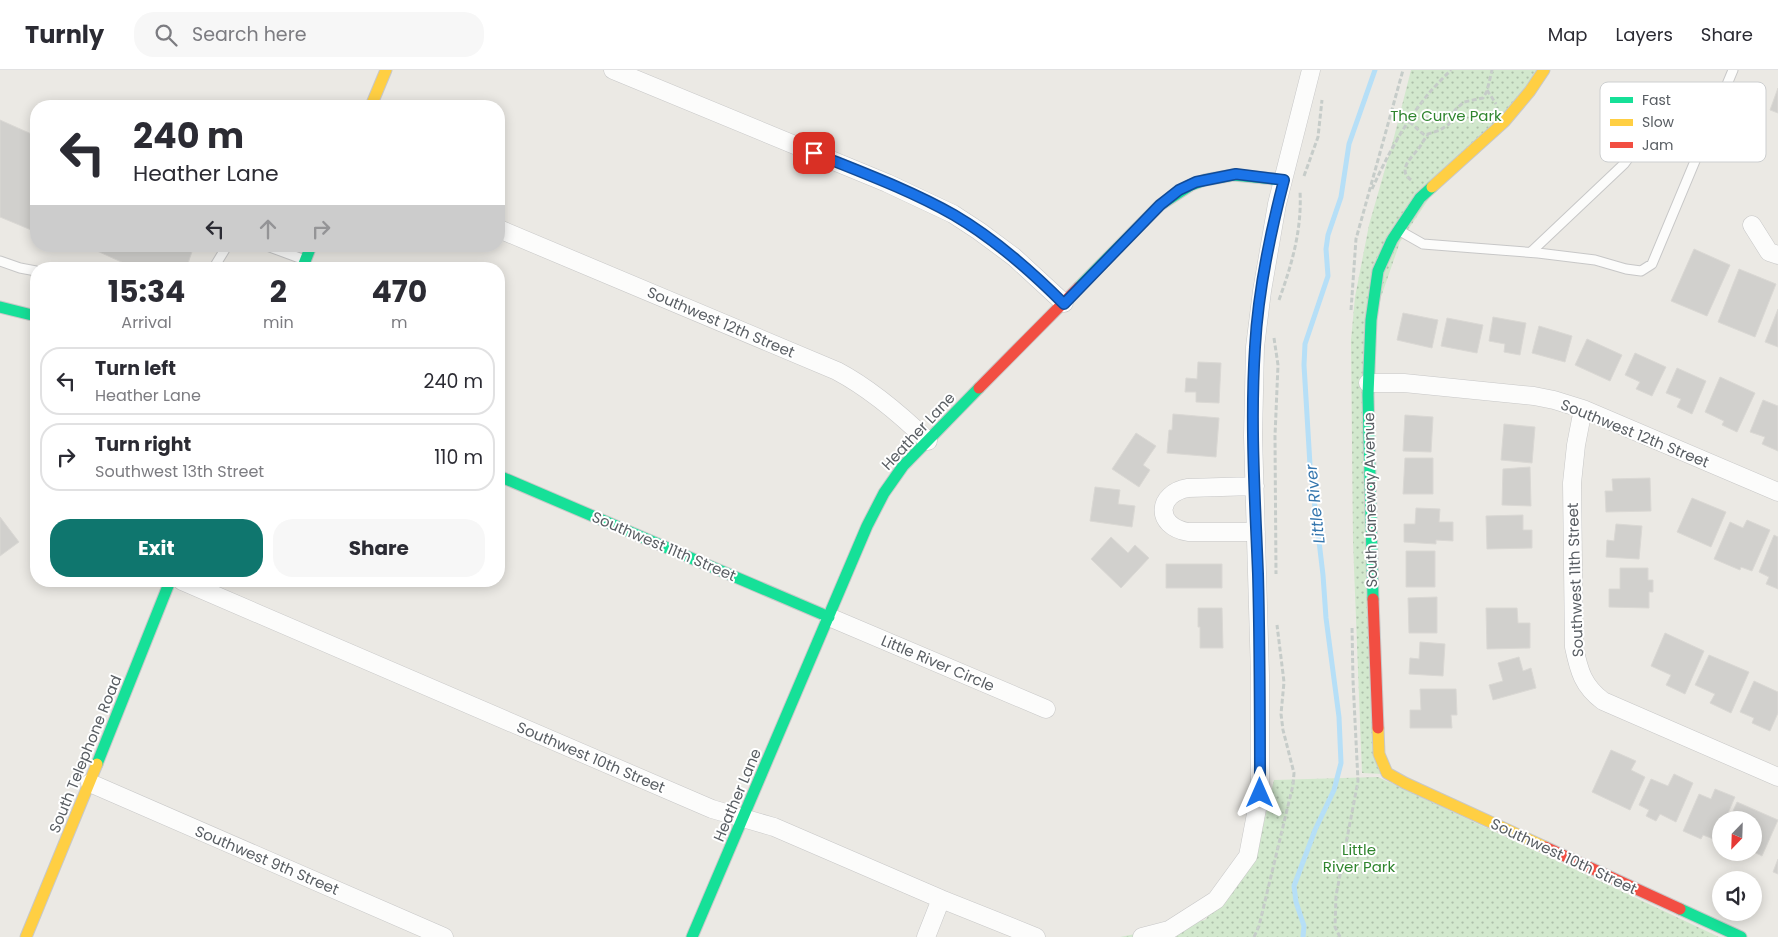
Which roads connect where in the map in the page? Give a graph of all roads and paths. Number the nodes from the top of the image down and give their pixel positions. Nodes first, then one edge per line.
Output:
1 (386, 70) edge
2 (613, 70) edge
3 (1311, 70) edge
4 (1451, 70) edge
5 (1492, 70) edge
6 (1544, 70) edge
7 (1733, 70) edge
8 (1728, 82) edge
9 (1487, 90) junction
10 (1323, 97) dead end
11 (374, 100) edge
12 (1498, 106) dead end
13 (1409, 122) junction
14 (1429, 134) junction
15 (1625, 162) edge
16 (1694, 162) edge
17 (1284, 180) junction
18 (1302, 181) dead end
19 (1415, 182) dead end
20 (1300, 187) dead end
21 (1367, 199) dead end
22 (1752, 225) dead end
23 (1398, 230) junction
24 (505, 232) edge
25 (279, 252) edge
26 (1531, 252) junction
27 (1778, 255) edge
28 (0, 261) edge
29 (300, 262) edge
30 (30, 269) edge
31 (1064, 304) junction
32 (0, 307) edge
33 (1276, 309) dead end
34 (30, 314) edge
35 (1274, 332) dead end
36 (1368, 383) junction
37 (1583, 409) junction
38 (928, 441) junction
39 (505, 479) edge
40 (1255, 486) junction
41 (1778, 492) edge
42 (1256, 532) junction
43 (1276, 575) dead end
44 (168, 587) edge
45 (196, 587) edge
46 (829, 617) junction
47 (1277, 624) dead end
48 (1046, 709) dead end
49 (1388, 773) joint
50 (1778, 777) edge
51 (90, 784) junction
52 (744, 818) junction
53 (941, 899) junction
54 (26, 937) edge
55 (444, 937) edge
56 (692, 937) edge
57 (926, 937) edge
58 (1036, 937) edge
59 (1142, 937) edge
60 (1254, 937) edge
61 (1742, 937) edge

1 - 11 street
2 - 31 street
3 - 17 street
4 - 13 path
5 - 9 path
6 - 23 street, South Janeway Avenue
7 - 8 lane
9 - 12 path
9 - 14 path
10 - 18 path
13 - 14 path
13 - 21 path
14 - 19 path
15 - 26 lane
16 - 26 lane
17 - 31 street, Heather Lane
17 - 40 street
20 - 33 path
22 - 27 street
23 - 26 lane
23 - 36 street, South Janeway Avenue
24 - 38 street, Southwest 12th Street
25 - 29 lane
28 - 30 lane
31 - 38 street, Heather Lane
32 - 34 street
35 - 43 path
36 - 37 street, Southwest 12th Street
36 - 49 street, South Janeway Avenue
37 - 41 street, Southwest 12th Street
37 - 50 street, Southwest 11th Street
38 - 46 street, Heather Lane
39 - 46 street, Southwest 11th Street
40 - 42 street
40 - 42 street
42 - 59 street
44 - 51 street, South Telephone Road
45 - 52 street, Southwest 10th Street
46 - 48 street, Little River Circle
46 - 52 street, Heather Lane
47 - 60 path
49 - 61 street, Southwest 10th Street
51 - 54 street, South Telephone Road
51 - 55 street, Southwest 9th Street
52 - 53 street, Southwest 10th Street
52 - 56 street, Heather Lane
53 - 57 street
53 - 58 street, Southwest 10th Street

